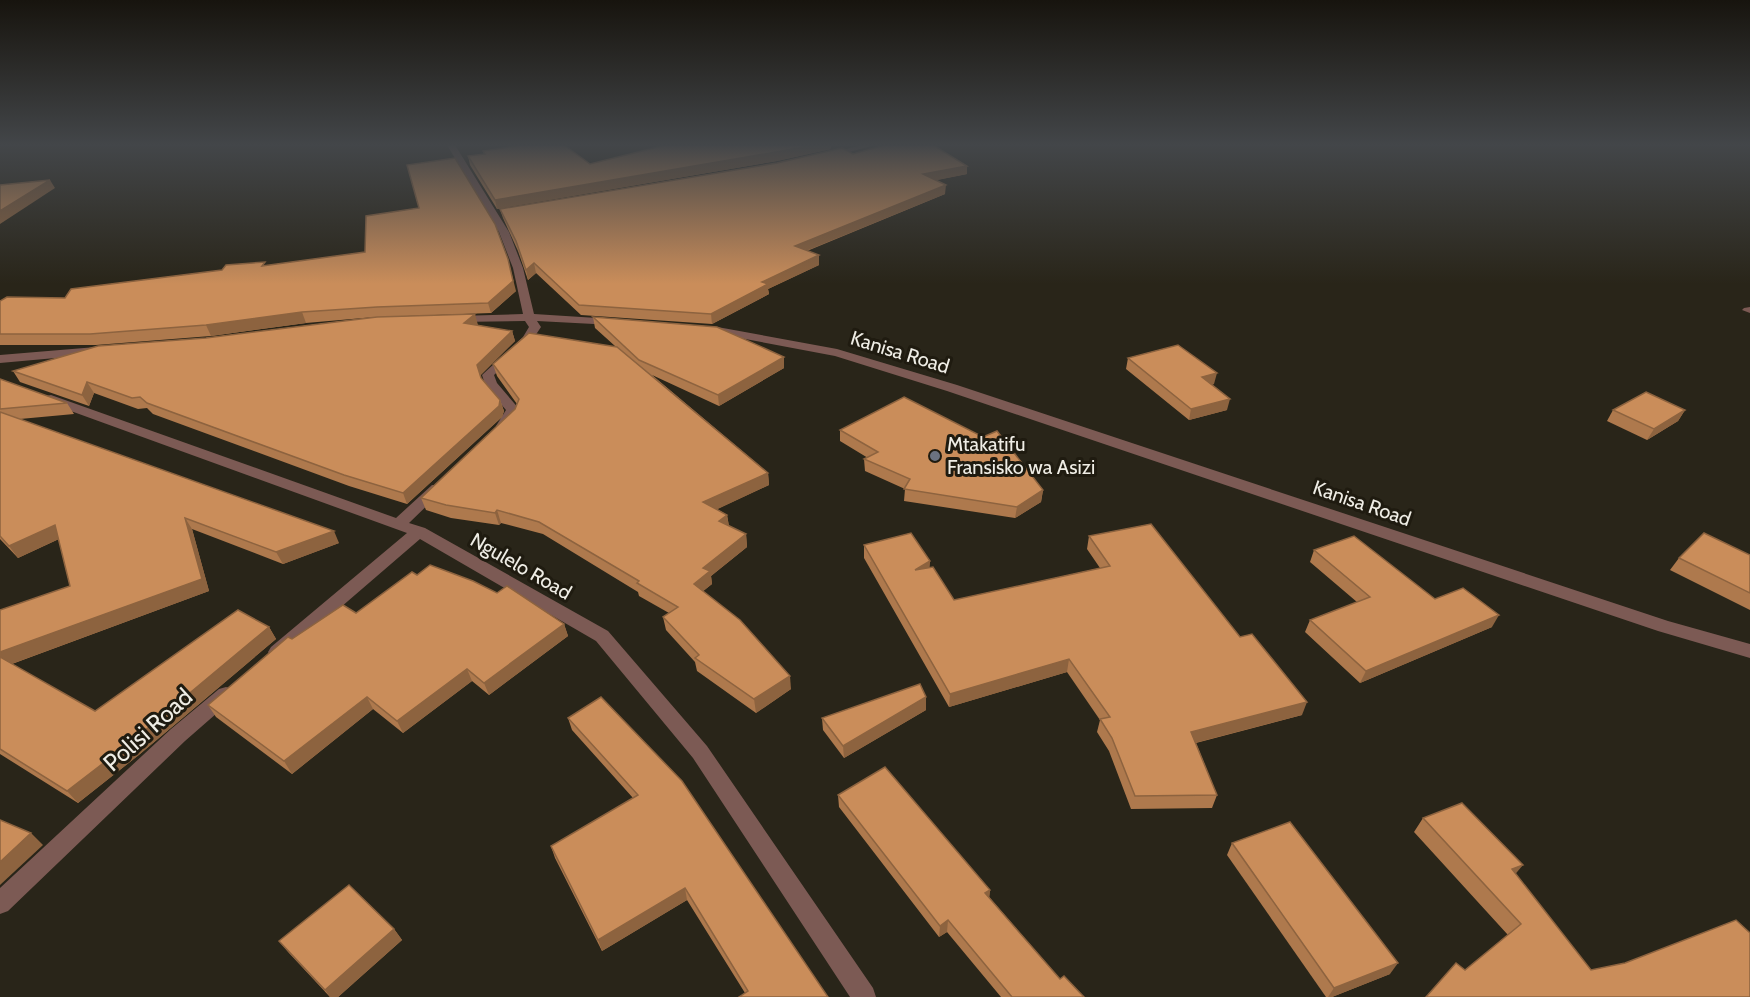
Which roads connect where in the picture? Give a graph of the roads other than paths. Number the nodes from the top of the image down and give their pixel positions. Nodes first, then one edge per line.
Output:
1 (484, 192) edge
2 (529, 317) junction
3 (443, 320) edge
4 (631, 323) edge
5 (699, 329) edge
6 (105, 350) edge
7 (0, 359) edge
8 (35, 393) edge
9 (490, 439) edge
10 (448, 478) edge
11 (399, 525) junction
12 (419, 532) junction
13 (1750, 651) edge
14 (258, 667) edge
15 (240, 682) edge
16 (0, 903) edge
17 (864, 997) edge

1 - 2 street
2 - 3 street
2 - 4 street
2 - 9 street
5 - 13 street, Kanisa Road
6 - 7 street
8 - 11 street, Ngulelo Road
10 - 11 street
11 - 12 street, Ngulelo Road
12 - 14 street
12 - 17 street, Ngulelo Road
15 - 16 street, Polisi Road

